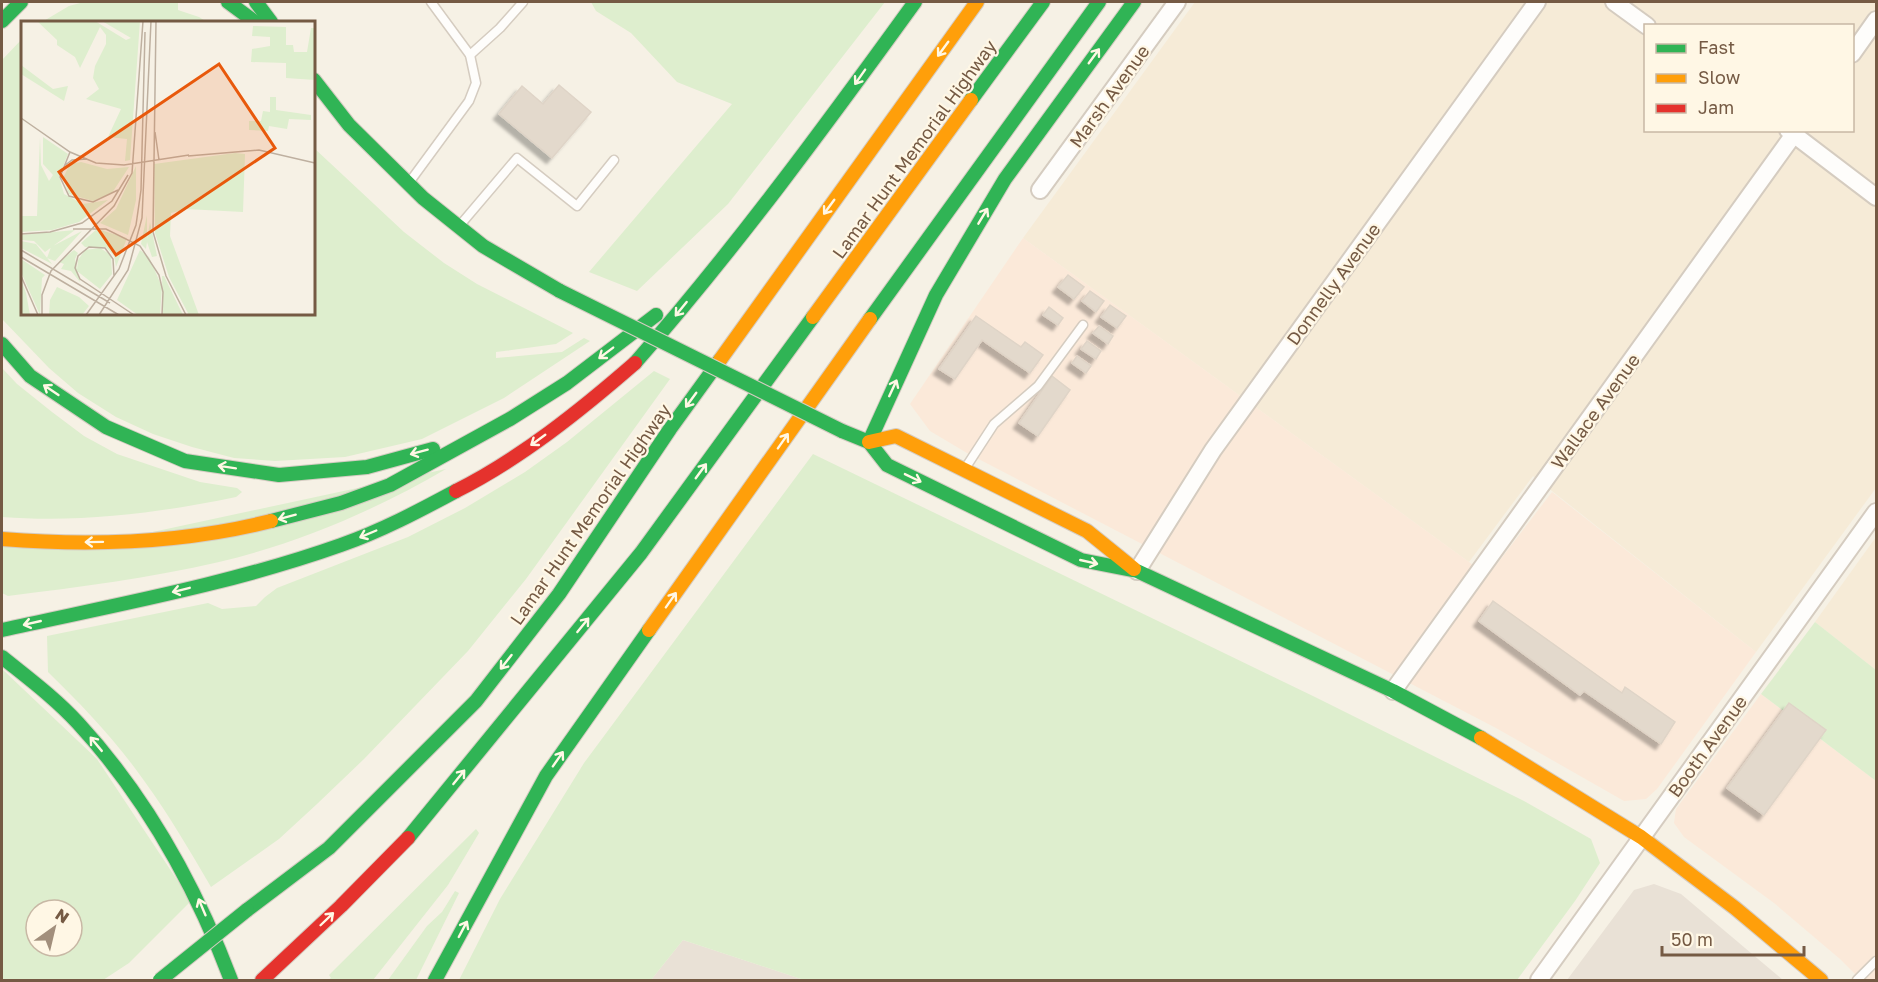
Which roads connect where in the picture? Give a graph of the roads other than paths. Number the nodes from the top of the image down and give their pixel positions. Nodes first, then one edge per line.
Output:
1 (21, 2) edge
2 (228, 2) edge
3 (256, 2) edge
4 (431, 2) edge
5 (524, 2) edge
6 (915, 2) edge
7 (977, 2) edge
8 (1044, 2) edge
9 (1099, 2) edge
10 (1134, 2) edge
11 (1177, 2) edge
12 (1537, 2) edge
13 (1614, 2) edge
14 (1876, 20) edge
15 (2, 21) edge
16 (254, 21) edge
17 (270, 21) edge
18 (1644, 24) edge
19 (1854, 51) edge
20 (470, 55) junction
21 (315, 81) edge
22 (1793, 132) edge
23 (614, 160) dead end
24 (408, 184) junction
25 (1040, 190) dead end
26 (1876, 197) edge
27 (770, 198) junction
28 (459, 227) junction
29 (1083, 325) dead end
30 (2, 344) edge
31 (475, 437) junction
32 (869, 442) junction
33 (964, 470) junction
34 (1876, 512) edge
35 (2, 539) edge
36 (1137, 571) junction
37 (2, 630) edge
38 (2, 657) edge
39 (1394, 691) junction
40 (1641, 837) junction
41 (1876, 961) edge
42 (1814, 978) edge
43 (160, 981) edge
44 (231, 981) edge
45 (262, 981) edge
46 (435, 981) edge
47 (1539, 981) edge
48 (1857, 981) edge

1 - 15 main road
2 - 16 main road
3 - 17 main road
4 - 20 lane
5 - 20 lane
6 -> 27 main road
7 -> 43 main road, Lamar Hunt Memorial Highway, bridge
45 -> 8 main road, Lamar Hunt Memorial Highway
46 -> 9 main road
32 -> 10 main road
11 - 25 street, Marsh Avenue
12 - 36 street, Donnelly Avenue
13 - 18 street
14 - 19 street
20 - 24 lane
21 - 24 main road
22 - 26 street
22 - 39 street, Wallace Avenue
23 - 28 lane
24 - 28 main road
27 -> 31 main road
27 -> 37 main road
28 - 32 main road, bridge
29 - 33 lane
31 -> 30 main road
31 -> 35 main road
32 - 33 main road
32 -> 36 main road
33 - 36 main road
34 - 40 street, Booth Avenue
36 - 39 main road
44 -> 38 main road
39 - 40 main road
40 - 42 main road
40 - 47 street, Booth Avenue
41 - 48 lane

